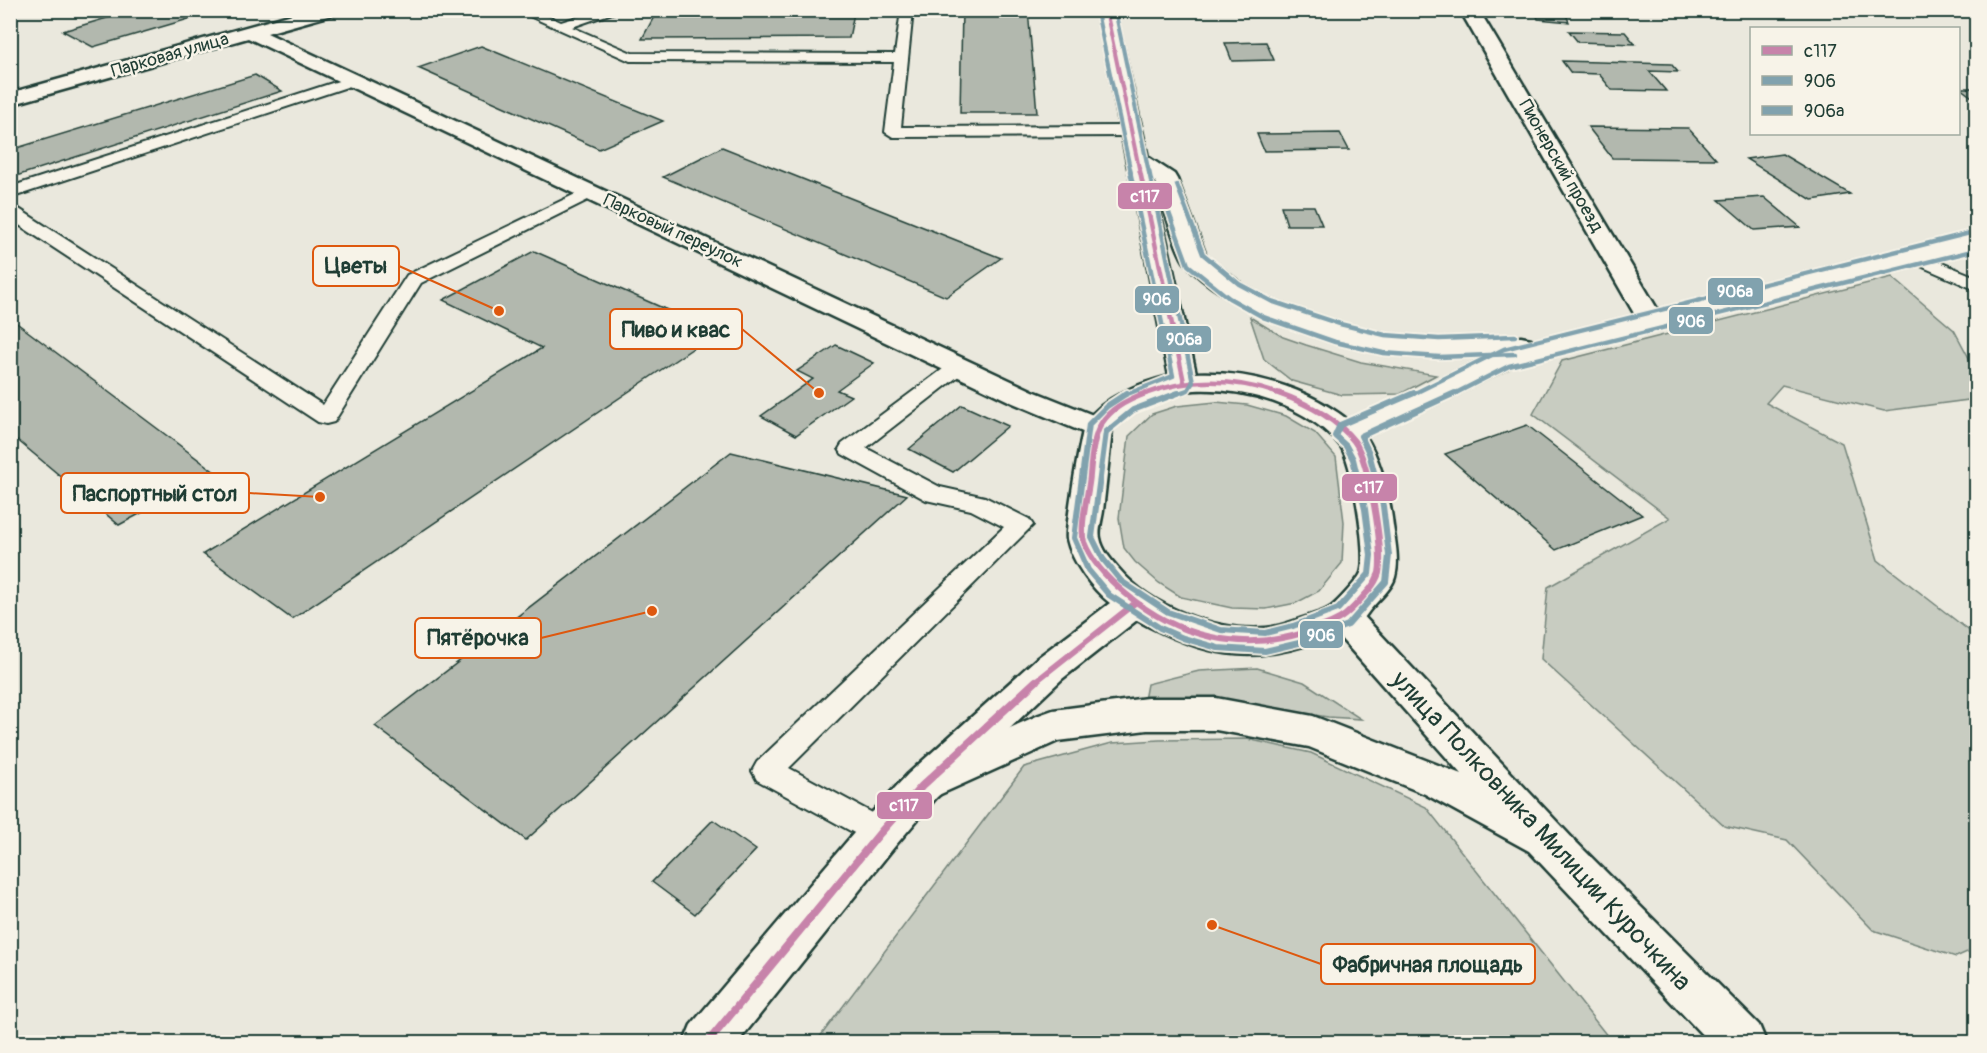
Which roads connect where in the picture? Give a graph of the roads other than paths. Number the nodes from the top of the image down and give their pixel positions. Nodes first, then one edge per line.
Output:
1 (329, 10) edge
2 (522, 10) edge
3 (615, 10) edge
4 (907, 10) edge
5 (1106, 10) edge
6 (1468, 10) edge
7 (560, 27) junction
8 (250, 32) junction
9 (902, 58) junction
10 (354, 80) junction
11 (10, 99) edge
12 (1132, 131) junction
13 (1138, 160) junction
14 (590, 192) junction
15 (10, 193) edge
16 (10, 211) edge
17 (1977, 241) edge
18 (1915, 257) junction
19 (1977, 284) edge
20 (1652, 322) junction
21 (1567, 343) junction
22 (958, 367) junction
23 (1184, 382) junction
24 (1097, 428) junction
25 (1344, 433) junction
26 (1135, 603) junction
27 (1343, 617) junction
28 (922, 786) junction
29 (880, 833) junction
30 (1543, 837) junction
31 (708, 1042) edge
32 (1742, 1042) edge

1 - 8 main road, Парковая улица
2 - 7 lane
3 - 7 lane
4 - 9 lane
5 - 12 main road
6 - 20 main road, Пионерский проезд
7 - 9 lane
8 - 10 main road, Парковый переулок
8 - 11 main road, Парковая улица
9 - 12 lane
10 - 14 main road, Парковый переулок
10 - 15 lane
12 - 13 main road
13 - 21 main road
13 - 23 main road
14 - 16 lane
14 - 22 main road, Парковый переулок
17 - 18 main road
18 - 19 lane
18 - 20 main road
20 - 21 main road
21 - 25 main road
22 - 24 main road, Парковый переулок
22 - 29 lane
23 - 24 main road
23 - 25 main road
24 - 26 main road
25 - 27 main road
26 - 27 main road
26 - 28 main road
27 - 30 main road, улица Полковника Милиции Курочкина
28 - 29 main road
28 - 30 main road
29 - 31 main road
30 - 32 main road, улица Полковника Милиции Курочкина

